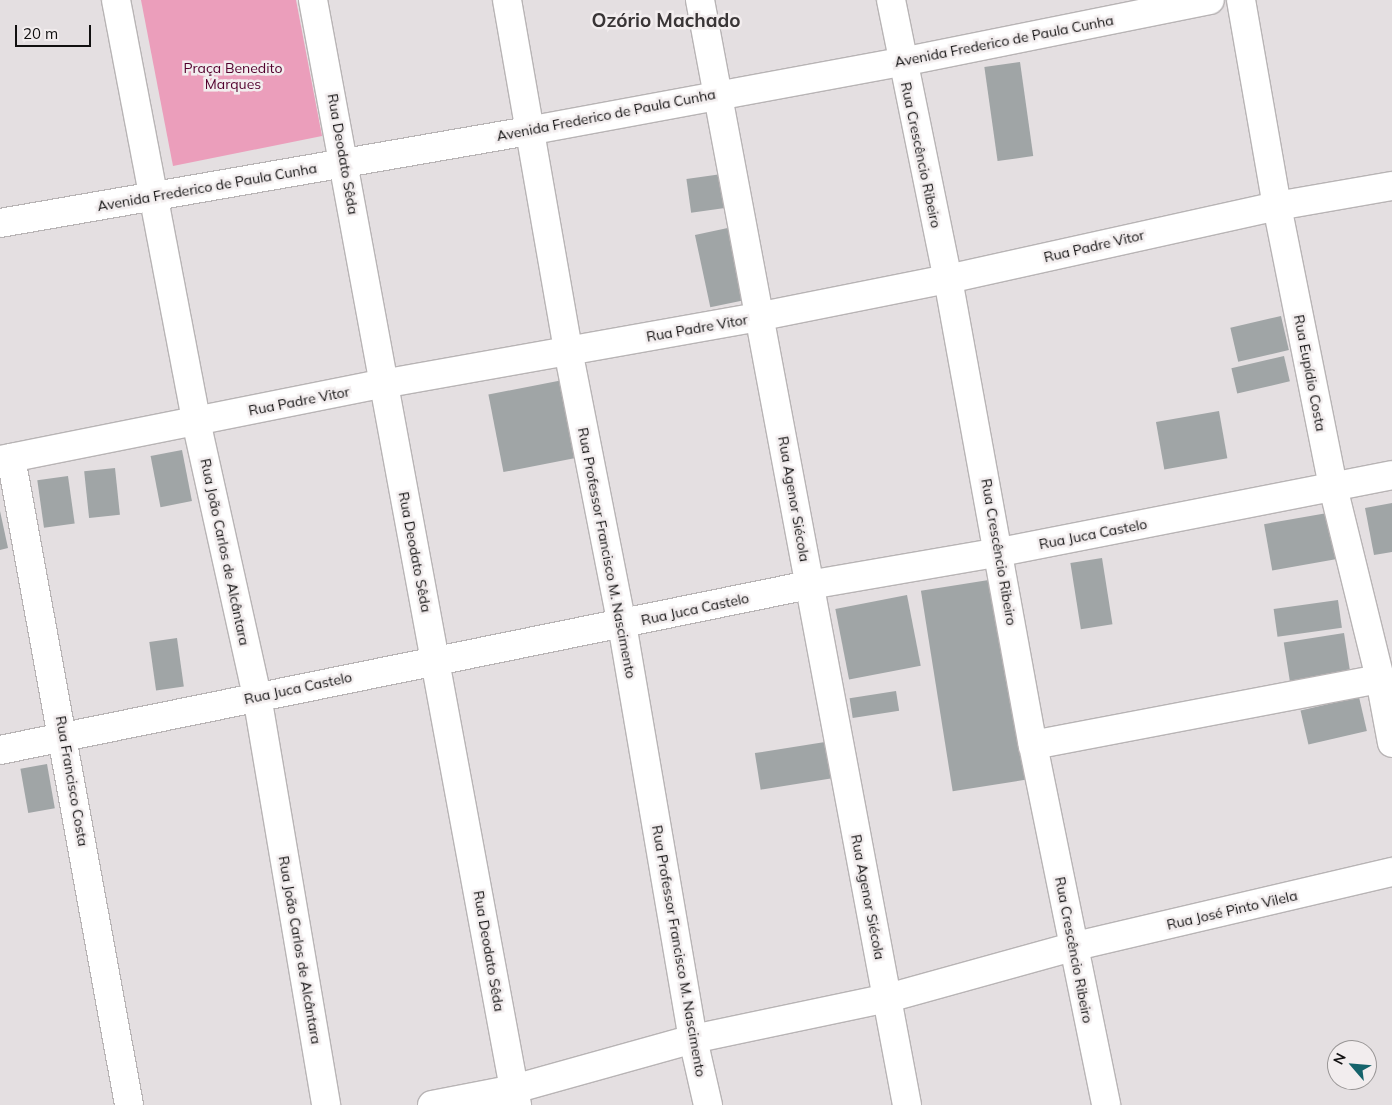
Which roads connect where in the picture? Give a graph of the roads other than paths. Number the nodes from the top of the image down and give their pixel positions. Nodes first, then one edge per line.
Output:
1 (116, 0) edge
2 (313, 0) edge
3 (507, 0) edge
4 (700, 0) edge
5 (891, 0) edge
6 (1210, 0) edge
7 (1242, 0) edge
8 (902, 62) junction
9 (719, 93) junction
10 (528, 131) junction
11 (345, 163) junction
12 (1392, 186) edge
13 (153, 196) junction
14 (1277, 206) junction
15 (0, 223) edge
16 (948, 279) junction
17 (762, 316) junction
18 (568, 350) junction
19 (382, 384) junction
20 (196, 421) junction
21 (6, 459) edge
22 (1392, 475) edge
23 (1333, 487) junction
24 (1000, 552) junction
25 (809, 585) junction
26 (622, 624) junction
27 (436, 660) junction
28 (1380, 679) junction
29 (257, 696) junction
30 (64, 738) junction
31 (1392, 742) edge
32 (1033, 745) junction
33 (0, 750) edge
34 (1392, 872) edge
35 (1072, 947) junction
36 (888, 998) junction
37 (693, 1039) junction
38 (516, 1097) edge
39 (129, 1105) edge
40 (326, 1105) edge
41 (432, 1105) edge
42 (708, 1105) edge
43 (907, 1105) edge
44 (1106, 1105) edge

1 - 13 street, Rua João Carlos de Alcântara
2 - 11 street, Rua Deodato Sêda
3 - 10 street, Rua Professor Francisco M. Nascimento
4 - 9 street, Rua Agenor Siécola
5 - 8 street, Rua Crescêncio Ribeiro
6 - 8 street, Avenida Frederico de Paula Cunha
7 - 14 street, Rua Eupídio Costa
8 - 9 street, Avenida Frederico de Paula Cunha
8 - 16 street, Rua Crescêncio Ribeiro
9 - 10 street, Avenida Frederico de Paula Cunha
9 - 17 street, Rua Agenor Siécola
10 - 11 street, Avenida Frederico de Paula Cunha
10 - 18 street, Rua Professor Francisco M. Nascimento
11 - 13 street, Avenida Frederico de Paula Cunha
11 - 19 street, Rua Deodato Sêda
12 - 14 street, Rua Padre Vitor
13 - 15 street, Avenida Frederico de Paula Cunha
13 - 20 street, Rua João Carlos de Alcântara
14 - 16 street, Rua Padre Vitor
14 - 23 street, Rua Eupídio Costa
16 - 17 street, Rua Padre Vitor
16 - 24 street, Rua Crescêncio Ribeiro
17 - 18 street, Rua Padre Vitor
17 - 25 street, Rua Agenor Siécola
18 - 19 street, Rua Padre Vitor
18 - 26 street, Rua Professor Francisco M. Nascimento
19 - 20 street, Rua Padre Vitor
19 - 27 street, Rua Deodato Sêda
20 - 21 street, Rua Padre Vitor
20 - 29 street, Rua João Carlos de Alcântara
21 - 30 street, Rua Francisco Costa
22 - 23 street, Rua Juca Castelo
23 - 24 street, Rua Juca Castelo
23 - 28 street, Rua Eupídio Costa
24 - 25 street, Rua Juca Castelo
24 - 32 street, Rua Crescêncio Ribeiro
25 - 26 street, Rua Juca Castelo
25 - 36 street, Rua Agenor Siécola
26 - 27 street, Rua Juca Castelo
26 - 37 street, Rua Professor Francisco M. Nascimento
27 - 29 street, Rua Juca Castelo
27 - 38 street, Rua Deodato Sêda
28 - 31 street, Rua Eupídio Costa
28 - 32 street
29 - 30 street, Rua Juca Castelo
29 - 40 street, Rua João Carlos de Alcântara
30 - 33 street, Rua Juca Castelo
30 - 39 street, Rua Francisco Costa
32 - 35 street, Rua Crescêncio Ribeiro
34 - 35 street, Rua José Pinto Vilela
35 - 36 street, Rua José Pinto Vilela
35 - 44 street, Rua Crescêncio Ribeiro
36 - 37 street, Rua José Pinto Vilela
36 - 43 street, Rua Agenor Siécola
37 - 38 street, Rua José Pinto Vilela
37 - 42 street, Rua Professor Francisco M. Nascimento
38 - 41 street, Rua José Pinto Vilela

